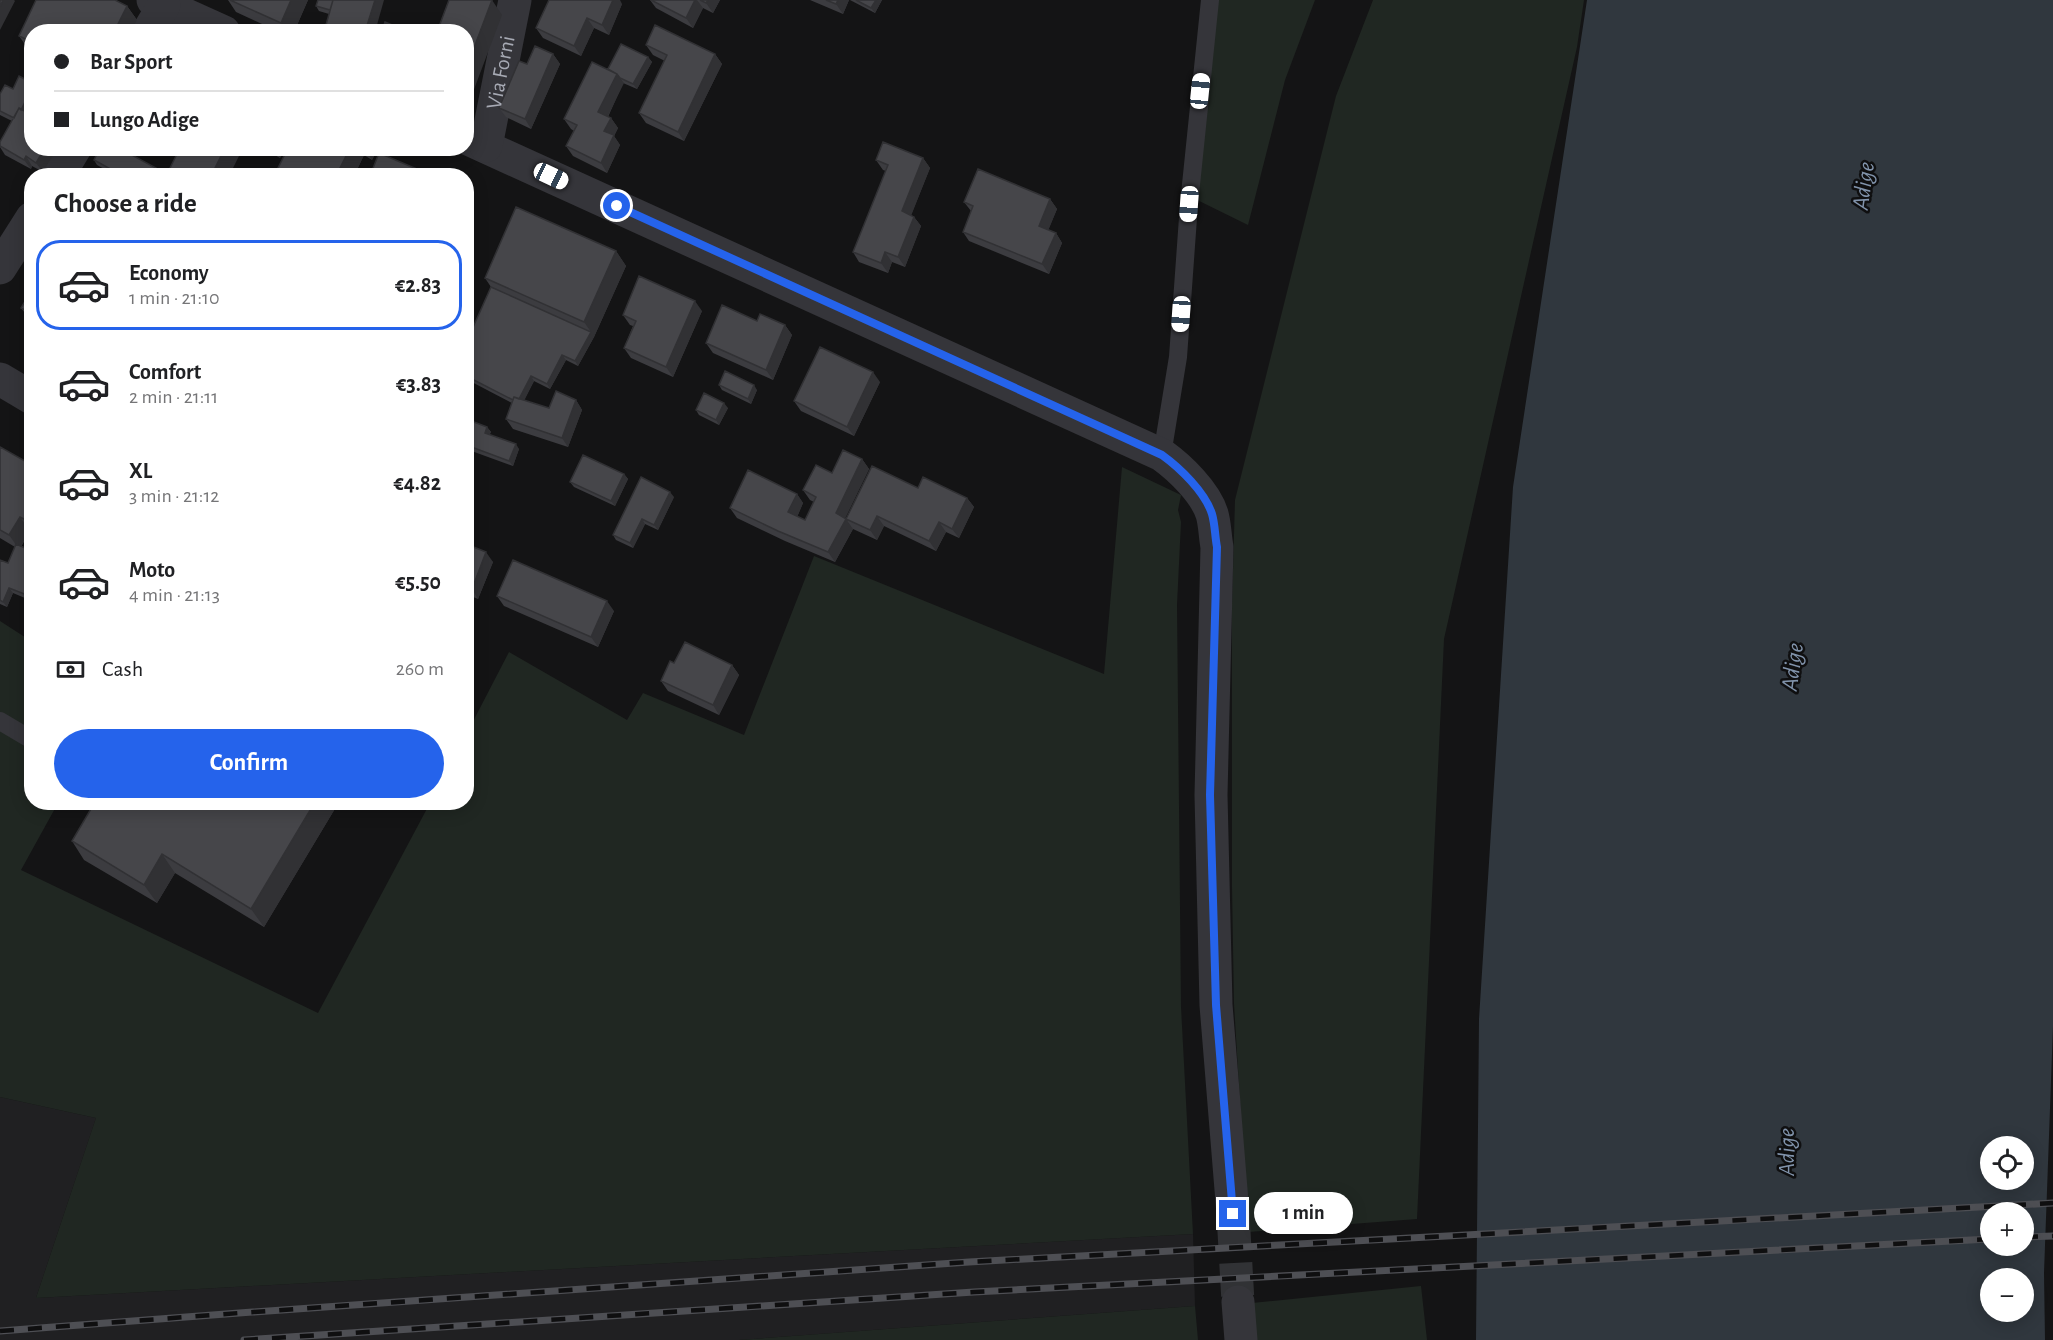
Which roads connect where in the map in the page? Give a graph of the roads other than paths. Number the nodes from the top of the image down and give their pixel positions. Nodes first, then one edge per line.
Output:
1 (515, 0) edge
2 (1210, 0) edge
3 (155, 12) edge
4 (196, 24) edge
5 (476, 142) edge
6 (24, 230) edge
7 (0, 268) edge
8 (0, 379) edge
9 (24, 393) edge
10 (1162, 455) junction
11 (0, 721) edge
12 (24, 735) edge
13 (1233, 1214) tunnel mouth
14 (1238, 1302) tunnel mouth
15 (1241, 1340) edge

1 - 5 street, Via Forni
2 - 10 lane
3 - 4 street
5 - 10 street
6 - 7 street
8 - 9 street
10 - 13 street
11 - 12 lane
14 - 15 street

